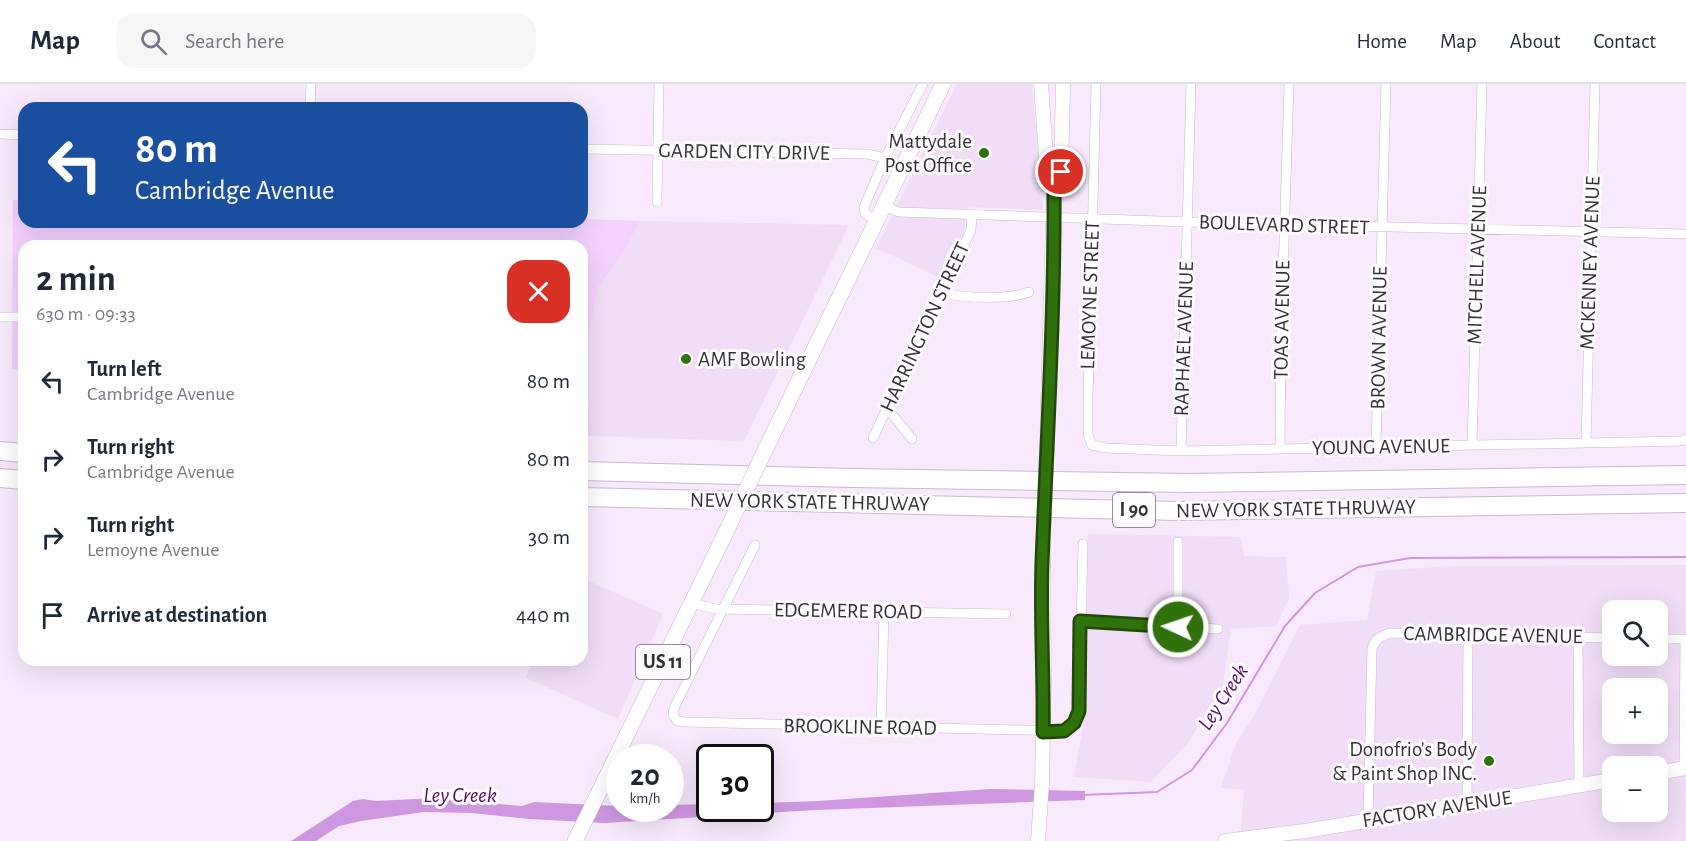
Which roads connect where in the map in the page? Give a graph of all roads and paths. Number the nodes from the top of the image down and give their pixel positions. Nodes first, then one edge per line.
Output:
1 (311, 84) edge
2 (659, 84) edge
3 (923, 84) edge
4 (943, 84) edge
5 (1041, 84) edge
6 (1063, 84) edge
7 (1096, 84) edge
8 (1191, 84) edge
9 (1288, 84) edge
10 (1386, 84) edge
11 (1482, 84) edge
12 (1595, 84) edge
13 (310, 102) edge
14 (0, 134) edge
15 (18, 135) edge
16 (588, 149) edge
17 (657, 150) junction
18 (885, 158) junction
19 (902, 169) junction
20 (1054, 184) junction
21 (657, 202) dead end
22 (883, 206) junction
23 (972, 214) junction
24 (1054, 218) junction
25 (1093, 219) junction
26 (876, 222) junction
27 (1188, 222) junction
28 (1285, 225) junction
29 (1382, 227) junction
30 (1478, 229) junction
31 (1591, 232) junction
32 (1686, 234) edge
33 (943, 292) junction
34 (1029, 292) dead end
35 (0, 317) edge
36 (18, 317) dead end
37 (887, 408) junction
38 (1088, 435) joint
39 (873, 438) dead end
40 (912, 439) dead end
41 (1684, 440) edge
42 (1586, 443) junction
43 (1472, 445) junction
44 (1376, 447) junction
45 (1280, 449) junction
46 (0, 451) edge
47 (1181, 451) junction
48 (18, 452) edge
49 (588, 471) edge
50 (1686, 475) edge
51 (0, 478) edge
52 (18, 480) edge
53 (588, 497) edge
54 (1686, 503) edge
55 (1178, 542) dead end
56 (1083, 543) dead end
57 (755, 545) dead end
58 (691, 603) junction
59 (723, 610) junction
60 (884, 612) junction
61 (1006, 614) dead end
62 (1080, 621) junction
63 (1178, 627) junction
64 (1218, 629) dead end
65 (1468, 635) junction
66 (1578, 637) junction
67 (1602, 638) edge
68 (1668, 639) edge
69 (1685, 639) edge
70 (881, 728) junction
71 (1043, 732) junction
72 (1685, 768) edge
73 (1668, 771) edge
74 (1602, 782) edge
75 (1579, 786) junction
76 (1467, 804) junction
77 (1368, 820) junction
78 (577, 838) edge
79 (1038, 841) edge
80 (1225, 841) edge

1 - 13 street
2 - 17 street
3 - 18 street
4 - 19 main road, US 11
5 - 20 street
6 - 20 street
7 - 25 street, LEMOYNE STREET
8 - 27 street, RAPHAEL AVENUE
9 - 28 street, TOAS AVENUE
10 - 29 street, BROWN AVENUE
11 - 30 street, MITCHELL AVENUE
12 - 31 street, MCKENNEY AVENUE
14 - 15 street
16 - 17 street, GARDEN CITY DRIVE
17 - 18 street, GARDEN CITY DRIVE
17 - 21 street
18 - 19 street, GARDEN CITY DRIVE
18 - 26 street
19 - 22 main road, US 11
20 - 24 street
22 - 23 street, BOULEVARD STREET
22 - 26 main road, US 11
23 - 24 street, BOULEVARD STREET
23 - 33 street, HARRINGTON STREET
24 - 25 street, BOULEVARD STREET
24 - 71 street, bridge
25 - 27 street, BOULEVARD STREET
25 - 38 street, LEMOYNE STREET
26 - 58 main road, US 11, bridge
27 - 28 street, BOULEVARD STREET
27 - 47 street, RAPHAEL AVENUE
28 - 29 street, BOULEVARD STREET
28 - 45 street, TOAS AVENUE
29 - 30 street, BOULEVARD STREET
29 - 44 street, BROWN AVENUE
30 - 31 street, BOULEVARD STREET
30 - 43 street, MITCHELL AVENUE
31 - 32 street, BOULEVARD STREET
31 - 42 street, MCKENNEY AVENUE
33 - 34 street
33 - 37 street, HARRINGTON STREET
35 - 36 street
37 - 39 street, HARRINGTON STREET
37 - 40 street
38 - 47 street, YOUNG AVENUE
41 - 42 street, YOUNG AVENUE
42 - 43 street, YOUNG AVENUE
43 - 44 street, YOUNG AVENUE
44 - 45 street, YOUNG AVENUE
45 - 47 street, YOUNG AVENUE
46 - 48 highway
49 - 50 highway, NEW YORK STATE THRUWAY / I 90
51 - 52 highway
53 - 54 highway, NEW YORK STATE THRUWAY / I 90
55 - 63 street
56 - 62 street
57 - 59 street
58 - 59 street, EDGEMERE ROAD
58 - 78 main road, US 11
59 - 60 street, EDGEMERE ROAD
59 - 70 street, BROOKLINE ROAD
60 - 61 street, EDGEMERE ROAD
60 - 70 street
62 - 63 street
62 - 71 street
63 - 64 street
65 - 66 street, CAMBRIDGE AVENUE
65 - 76 street
65 - 77 street, CAMBRIDGE AVENUE
66 - 67 street, CAMBRIDGE AVENUE
66 - 75 street
68 - 69 street
69 - 72 street
70 - 71 street, BROOKLINE ROAD
71 - 79 street
72 - 73 street
74 - 75 street, FACTORY AVENUE
75 - 76 street, FACTORY AVENUE
76 - 77 street, FACTORY AVENUE
77 - 80 street, FACTORY AVENUE

